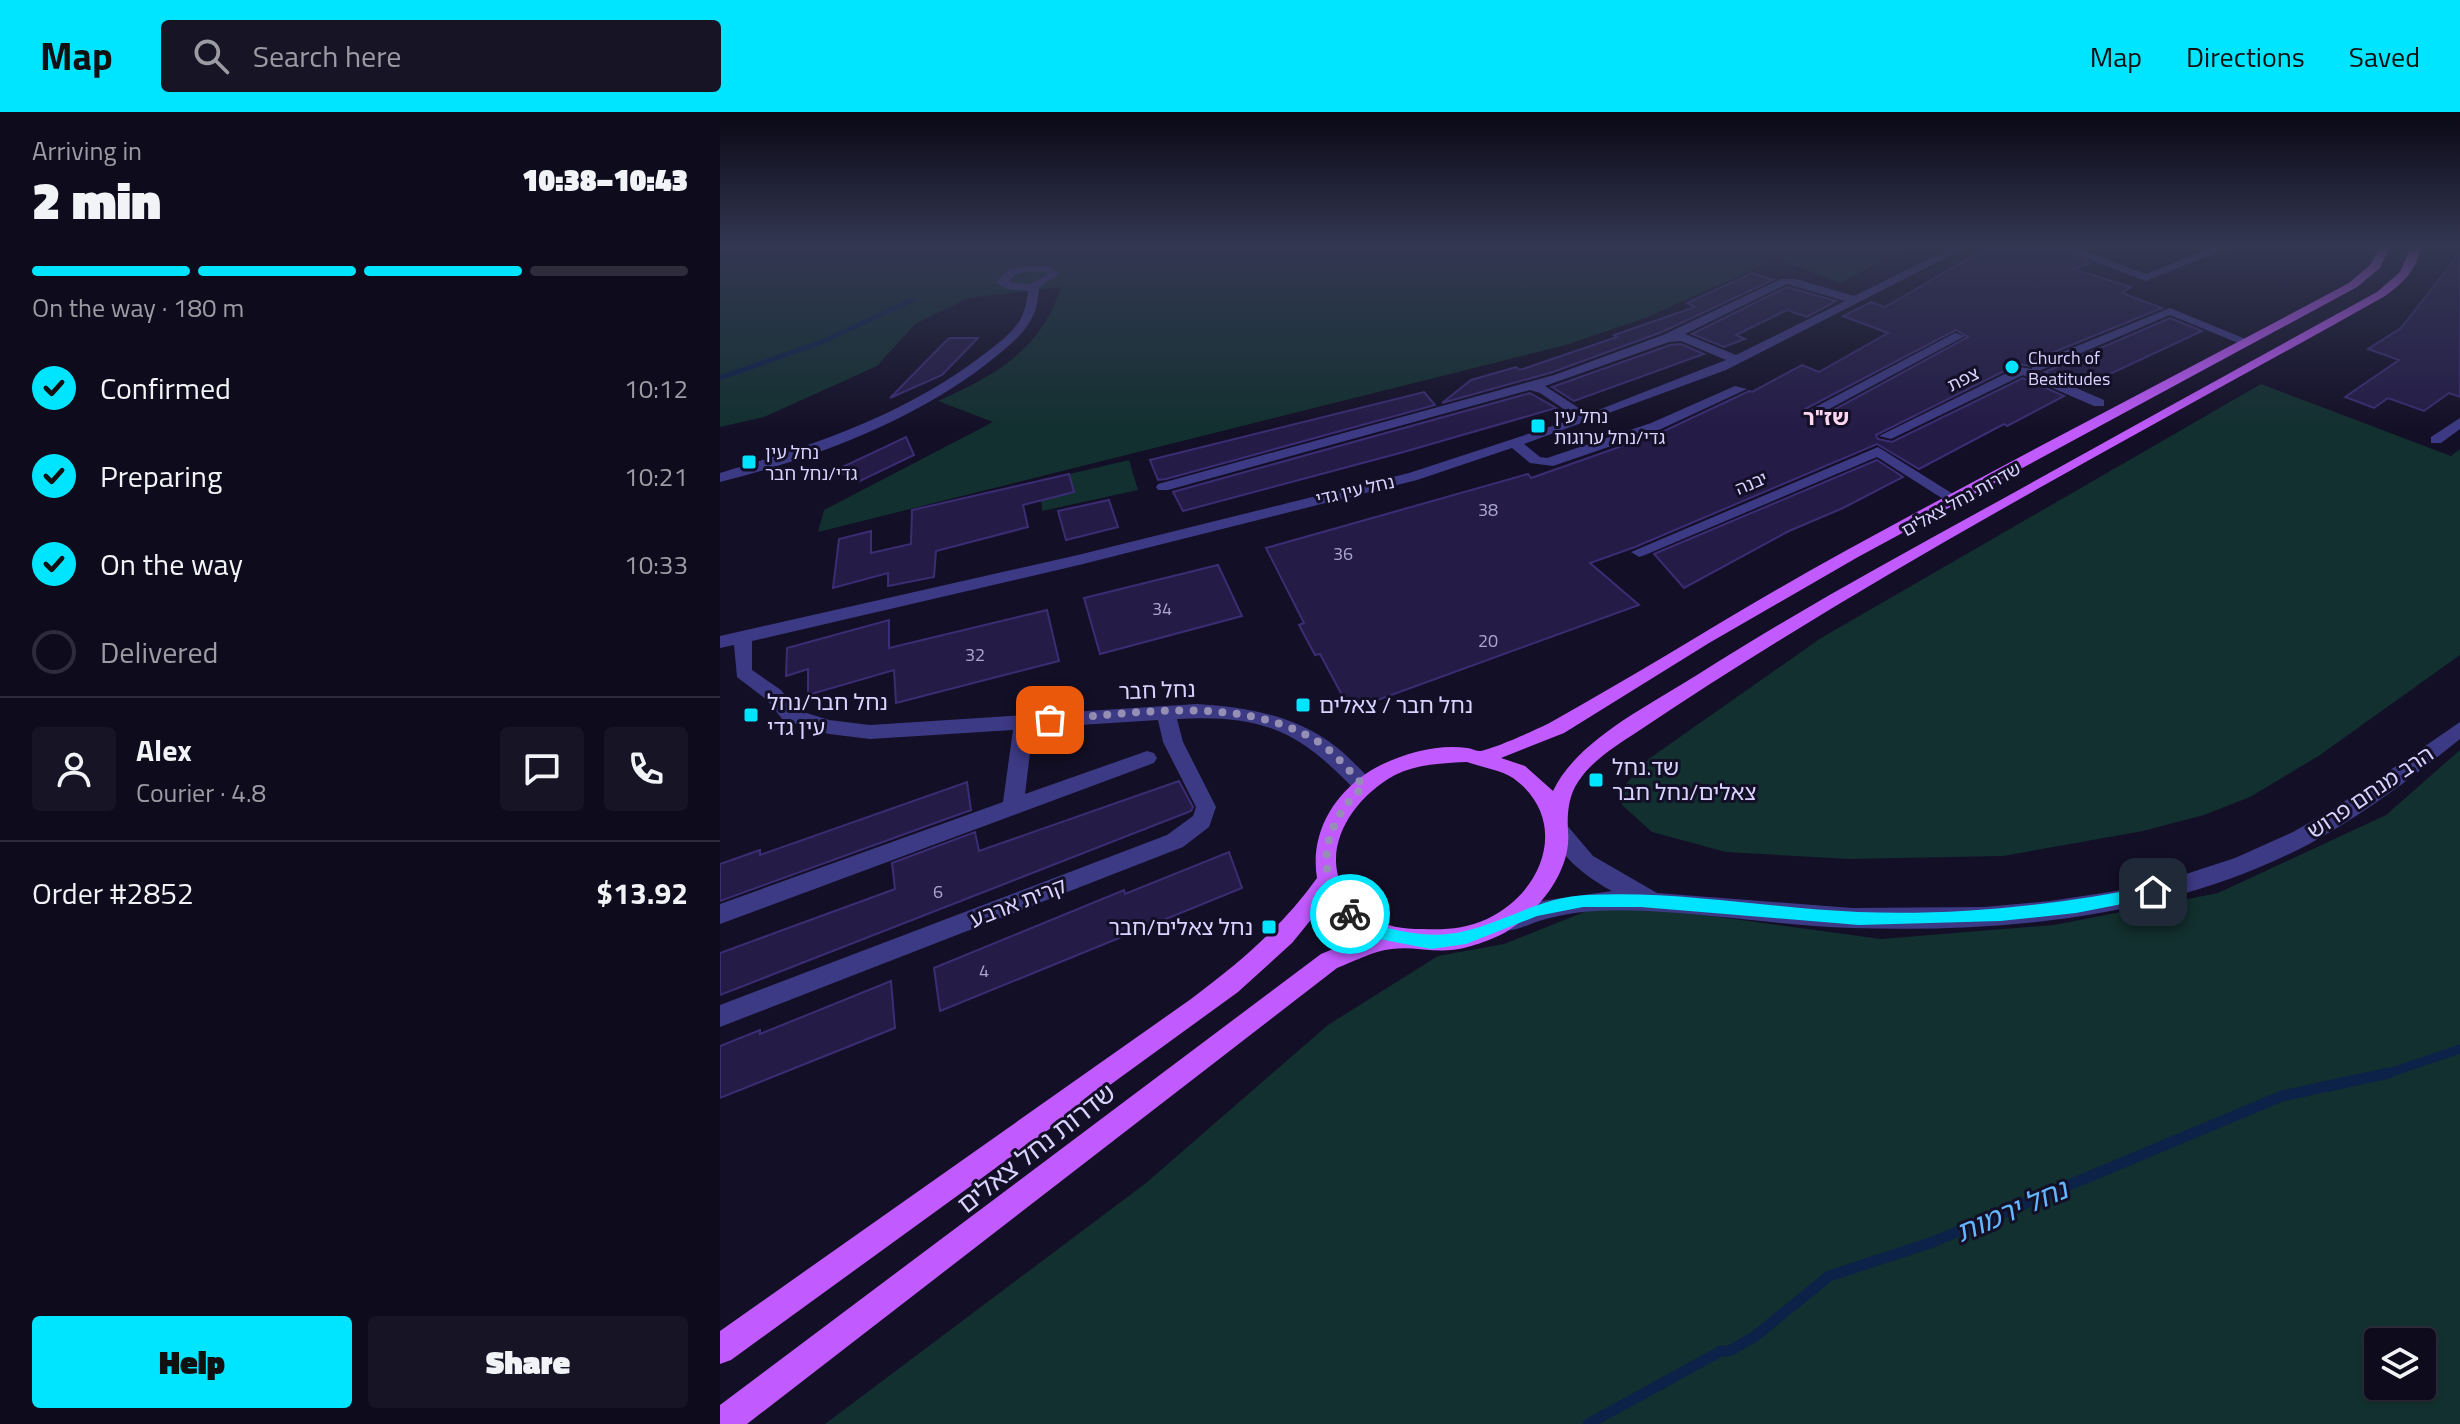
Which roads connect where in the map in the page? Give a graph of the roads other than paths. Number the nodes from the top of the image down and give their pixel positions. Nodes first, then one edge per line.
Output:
1 (1029, 309) edge
2 (1727, 309) edge
3 (1840, 309) edge
4 (2308, 309) edge
5 (2354, 309) edge
6 (1959, 336) dead end
7 (1667, 338) junction
8 (2247, 342) junction
9 (1736, 360) junction
10 (2037, 367) dead end
11 (1529, 386) junction
12 (1740, 389) dead end
13 (2099, 403) dead end
14 (1813, 412) dead end
15 (1587, 419) junction
16 (2460, 422) edge
17 (1886, 436) dead end
18 (2436, 440) dead end
19 (1514, 443) junction
20 (720, 478) edge
21 (1163, 487) dead end
22 (1953, 499) junction
23 (1639, 552) dead end
24 (743, 637) junction
25 (720, 642) edge
26 (1166, 713) junction
27 (1024, 721) junction
28 (2460, 729) edge
29 (1147, 758) dead end
30 (1482, 758) junction
31 (1364, 786) junction
32 (1013, 808) junction
33 (1557, 825) junction
34 (1328, 880) junction
35 (1663, 903) junction
36 (720, 914) edge
37 (1500, 925) junction
38 (1396, 938) junction
39 (720, 1016) edge
40 (720, 1349) edge
41 (721, 1424) edge

1 - 20 street
2 - 7 street
3 - 9 street, נחל עין גדי
4 - 8 main road, שדרות נחל צאלים
5 - 33 main road, שדרות נחל צאלים
6 - 14 street
7 - 9 street
7 - 11 street
8 - 10 street
8 - 22 main road, שדרות נחל צאלים
9 - 15 street, נחל עין גדי
11 - 15 street
11 - 21 street
12 - 19 street
13 - 17 street, צפת
15 - 19 street, נחל עין גדי
16 - 18 street
19 - 24 street, נחל עין גדי
22 - 23 street, יבנה
22 - 30 main road, שדרות נחל צאלים
24 - 25 street, נחל עין גדי
24 - 27 street, נחל חבר
26 - 27 street, נחל חבר
26 - 31 street, נחל חבר
26 - 39 street, קרית ארבע
27 - 32 street
28 - 35 street, הרב מנחם פרוש
29 - 32 street
30 - 31 main road
30 - 33 main road
31 - 34 main road
32 - 36 street
33 - 35 street, הרב מנחם פרוש
33 - 37 main road
34 - 38 main road
34 - 40 main road, שדרות נחל צאלים
35 - 37 street, הרב מנחם פרוש
37 - 38 main road
38 - 41 main road, שדרות נחל צאלים

